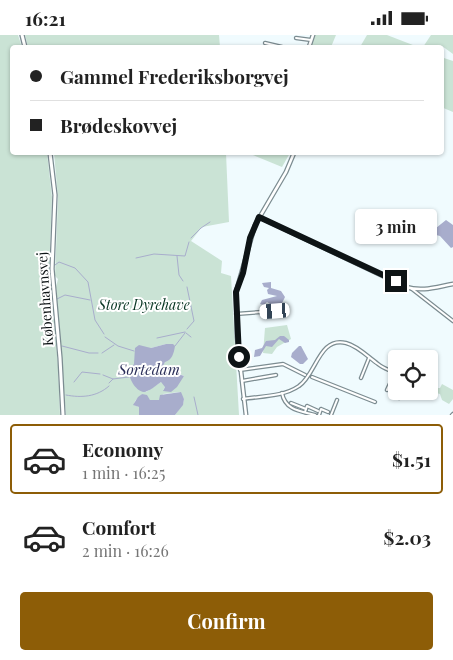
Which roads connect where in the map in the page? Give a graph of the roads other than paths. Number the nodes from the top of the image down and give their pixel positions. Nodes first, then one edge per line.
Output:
1 (313, 35) edge
2 (296, 37) dead end
3 (311, 40) junction
4 (265, 43) dead end
5 (274, 45) edge
6 (310, 45) edge
7 (50, 155) edge
8 (293, 155) edge
9 (259, 217) junction
10 (453, 284) edge
11 (411, 288) junction
12 (425, 290) junction
13 (422, 297) junction
14 (275, 311) dead end
15 (236, 314) junction
16 (453, 321) edge
17 (369, 358) junction
18 (240, 370) junction
19 (388, 370) edge
20 (276, 375) dead end
21 (305, 375) dead end
22 (312, 377) dead end
23 (361, 378) dead end
24 (241, 381) junction
25 (282, 393) junction
26 (243, 399) junction
27 (337, 400) dead end
28 (375, 402) dead end
29 (291, 403) dead end
30 (306, 409) junction
31 (318, 411) dead end
32 (305, 412) junction
33 (328, 412) dead end
34 (63, 415) edge
35 (246, 415) edge
36 (315, 415) edge
37 (319, 415) edge
38 (331, 415) edge

1 - 3 street
2 - 3 street
3 - 6 street
4 - 5 street
7 - 34 main road, Københavnsvej
8 - 9 street
9 - 11 street
9 - 15 street
10 - 12 street
11 - 12 street
11 - 13 street
12 - 13 street
13 - 16 street
14 - 15 street
15 - 18 street
17 - 19 street
17 - 23 street
17 - 25 street
18 - 21 street
18 - 24 street
20 - 24 street
22 - 28 street
24 - 26 street
25 - 26 street
25 - 32 street
26 - 35 street
27 - 38 street
29 - 30 street
30 - 31 street
30 - 32 street
32 - 36 street
33 - 37 street

